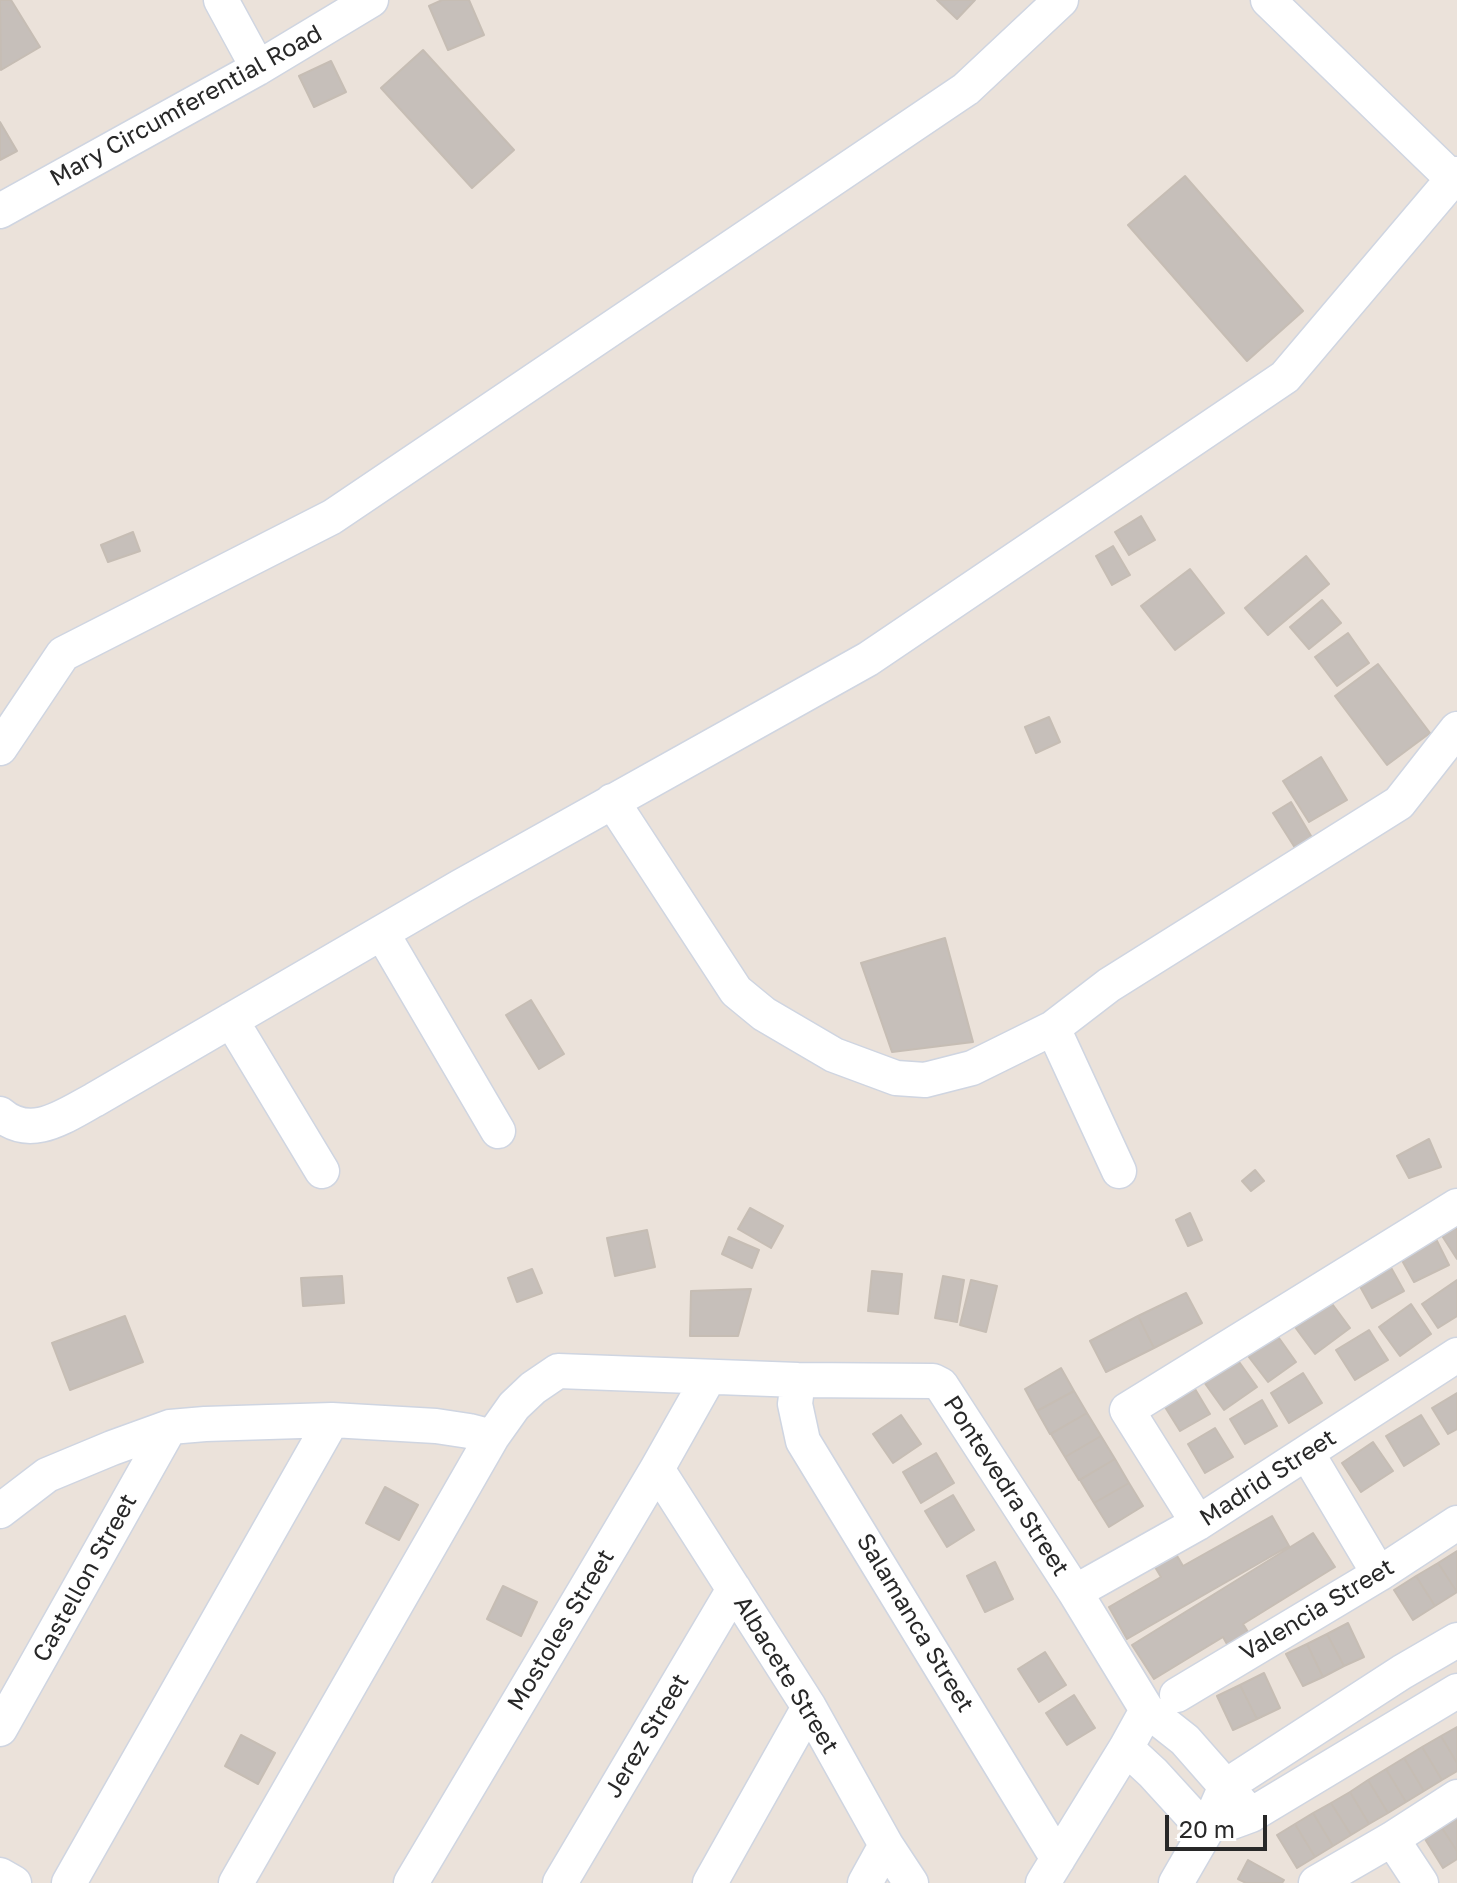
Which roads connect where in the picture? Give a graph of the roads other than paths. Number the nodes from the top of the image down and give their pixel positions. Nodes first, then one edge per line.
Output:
1 (221, 0) edge
2 (371, 0) edge
3 (1061, 0) edge
4 (1268, 0) edge
5 (258, 68) junction
6 (1456, 178) edge
7 (0, 211) edge
8 (1457, 729) edge
9 (0, 748) edge
10 (612, 801) junction
11 (382, 933) junction
12 (231, 1020) junction
13 (1053, 1028) junction
14 (0, 1114) edge
15 (498, 1131) dead end
16 (322, 1171) dead end
17 (1119, 1171) dead end
18 (1457, 1206) edge
19 (1457, 1355) edge
20 (709, 1377) junction
21 (798, 1380) junction
22 (332, 1420) junction
23 (170, 1427) junction
24 (492, 1437) junction
25 (1307, 1453) junction
26 (657, 1469) junction
27 (0, 1511) edge
28 (1198, 1523) junction
29 (1457, 1523) edge
30 (1379, 1574) junction
31 (734, 1589) junction
32 (1075, 1592) junction
33 (1457, 1640) edge
34 (1402, 1672) junction
35 (1457, 1691) edge
36 (1162, 1703) junction
37 (809, 1707) junction
38 (1420, 1713) junction
39 (0, 1729) edge
40 (1126, 1748) junction
41 (1226, 1786) junction
42 (1457, 1797) edge
43 (1251, 1815) junction
44 (1206, 1831) junction
45 (1392, 1839) junction
46 (886, 1845) junction
47 (1051, 1871) edge
48 (0, 1875) edge
49 (14, 1883) edge
50 (69, 1883) edge
51 (236, 1883) edge
52 (411, 1883) edge
53 (560, 1883) edge
54 (710, 1883) edge
55 (865, 1883) edge
56 (911, 1883) edge
57 (1176, 1883) edge
58 (1316, 1883) edge
59 (1421, 1883) edge

1 - 5 street
2 - 5 street, Mary Circumferential Road
3 - 9 street
4 - 6 street
5 - 7 street, Mary Circumferential Road
6 - 10 street
8 - 13 street
10 - 11 street
10 - 13 street
11 - 12 street
11 - 15 street
12 - 14 street
12 - 16 street
13 - 17 street
18 - 28 street
19 - 25 street, Madrid Street
20 - 21 street
20 - 24 street
20 - 26 street, Mostoles Street
21 - 32 street, Pontevedra Street
21 - 47 street, Salamanca Street
22 - 23 street
22 - 24 street
22 - 50 street
23 - 27 street
23 - 39 street, Castellon Street
24 - 51 street
25 - 28 street, Madrid Street
25 - 30 street
26 - 31 street, Albacete Street
26 - 52 street, Mostoles Street
28 - 32 street, Madrid Street
29 - 30 street, Valencia Street
30 - 36 street, Valencia Street
31 - 37 street, Albacete Street
31 - 53 street, Jerez Street
32 - 36 street, Pontevedra Street
33 - 34 street
34 - 38 street
34 - 41 street
35 - 38 street
36 - 40 street
36 - 41 street
37 - 46 street, Albacete Street
37 - 54 street
38 - 43 street
40 - 44 street
40 - 47 street
41 - 43 street
41 - 44 street
42 - 45 street
43 - 44 street
44 - 57 street
45 - 58 street
45 - 59 street
46 - 55 street
46 - 56 street, Albacete Street
48 - 49 street

